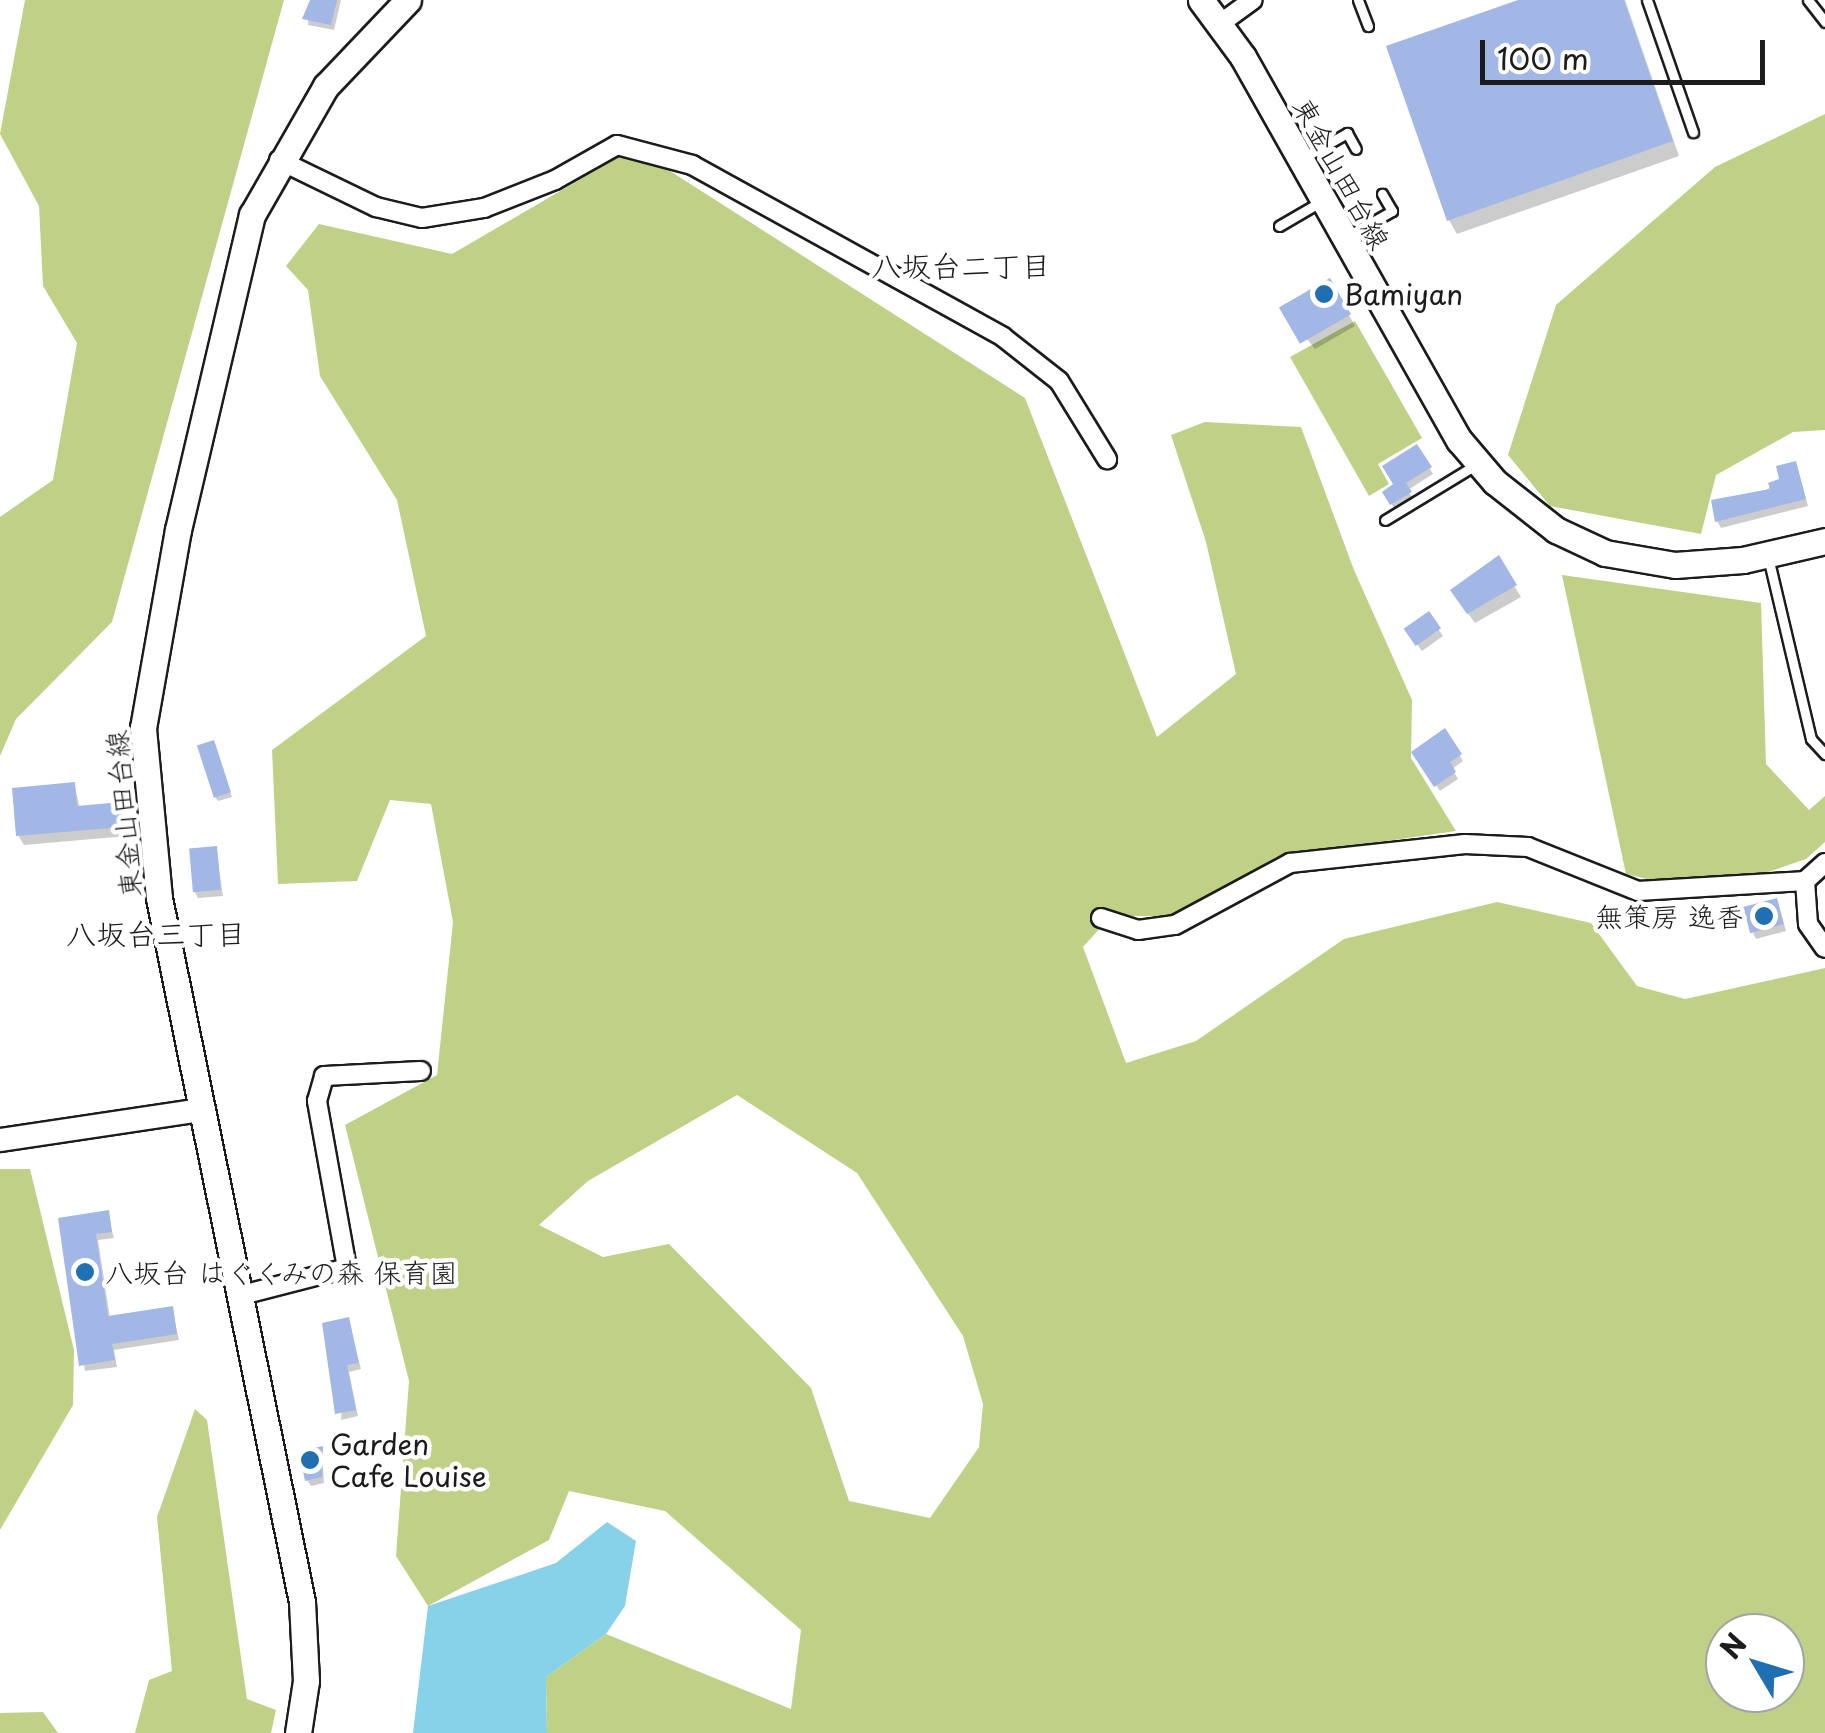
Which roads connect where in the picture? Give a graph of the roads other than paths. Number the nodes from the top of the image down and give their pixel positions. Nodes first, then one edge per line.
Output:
1 (408, 0) edge
2 (1201, 0) edge
3 (1253, 0) edge
4 (1358, 0) edge
5 (1646, 0) edge
6 (1808, 0) edge
7 (1825, 22) edge
8 (1221, 24) junction
9 (1368, 26) dead end
10 (1694, 132) dead end
11 (1356, 148) dead end
12 (1300, 159) junction
13 (279, 160) junction
14 (1382, 194) dead end
15 (1324, 200) junction
16 (1278, 226) dead end
17 (1344, 238) junction
18 (1107, 460) dead end
19 (1478, 463) junction
20 (1386, 520) dead end
21 (1825, 541) edge
22 (1768, 554) junction
23 (1825, 754) edge
24 (1825, 863) edge
25 (1805, 881) junction
26 (1100, 918) dead end
27 (1825, 948) edge
28 (421, 1071) dead end
29 (201, 1110) junction
30 (0, 1140) edge
31 (242, 1296) junction
32 (298, 1733) edge

1 - 13 main road, 東金山田台線
2 - 8 main road, 東金山田台線
3 - 8 street
4 - 9 lane
5 - 10 lane
6 - 7 lane
8 - 12 main road, 東金山田台線
11 - 12 lane
12 - 15 main road, 東金山田台線
13 - 18 street
13 - 29 main road, 東金山田台線
14 - 17 lane
15 - 16 lane
15 - 17 main road, 東金山田台線
17 - 19 main road, 東金山田台線
19 - 20 lane
19 - 22 main road, 東金山田台線
21 - 22 main road, 東金山田台線
22 - 23 lane
24 - 25 street
25 - 26 street
25 - 27 street
28 - 31 street
29 - 30 street
29 - 31 main road, 東金山田台線
31 - 32 main road, 東金山田台線

